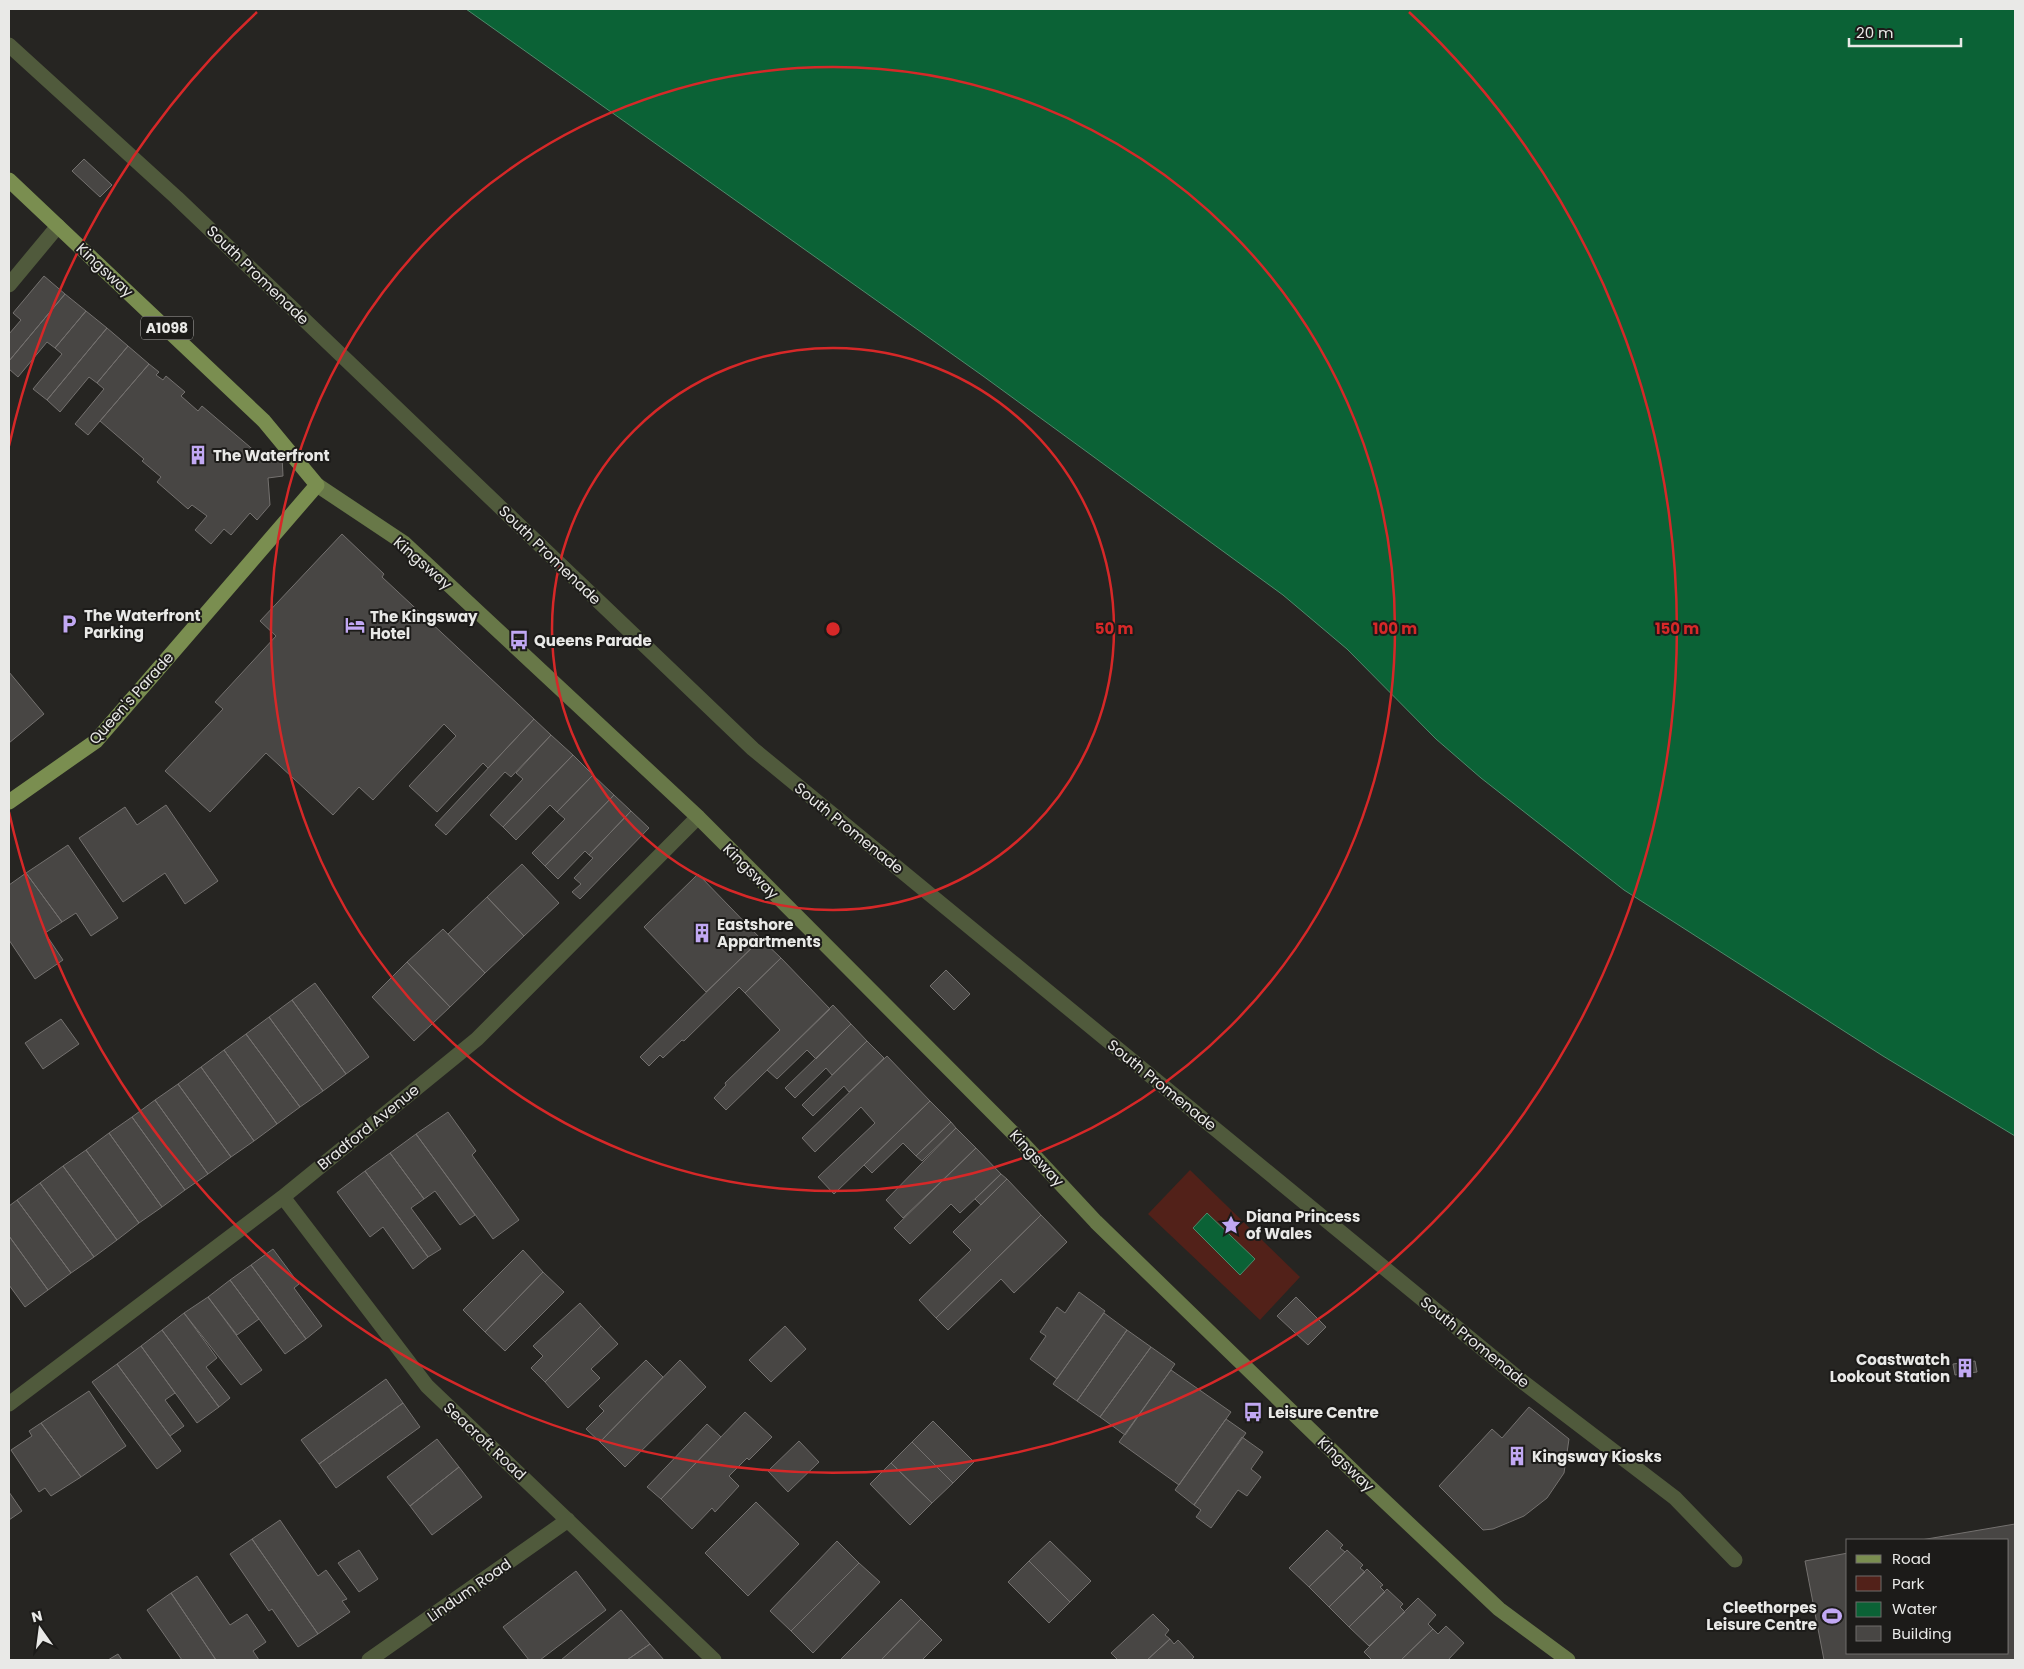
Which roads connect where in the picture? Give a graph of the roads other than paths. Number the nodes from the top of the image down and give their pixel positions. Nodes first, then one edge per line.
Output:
1 (9, 45) edge
2 (9, 180) edge
3 (58, 226) junction
4 (9, 285) edge
5 (317, 485) junction
6 (9, 802) edge
7 (698, 817) junction
8 (283, 1197) junction
9 (9, 1404) edge
10 (568, 1520) junction
11 (1735, 1560) dead end
12 (369, 1660) edge
13 (714, 1660) edge
14 (1568, 1660) edge

1 - 11 street, South Promenade
2 - 3 main road, Kingsway / A1098
3 - 4 street
3 - 5 main road, Kingsway / A1098
5 - 6 main road, Queen's Parade
5 - 7 street, Kingsway
7 - 8 street, Bradford Avenue
7 - 14 street, Kingsway
8 - 9 street, Bradford Avenue
8 - 10 street, Seacroft Road
10 - 12 street, Lindum Road
10 - 13 street, Seacroft Road

